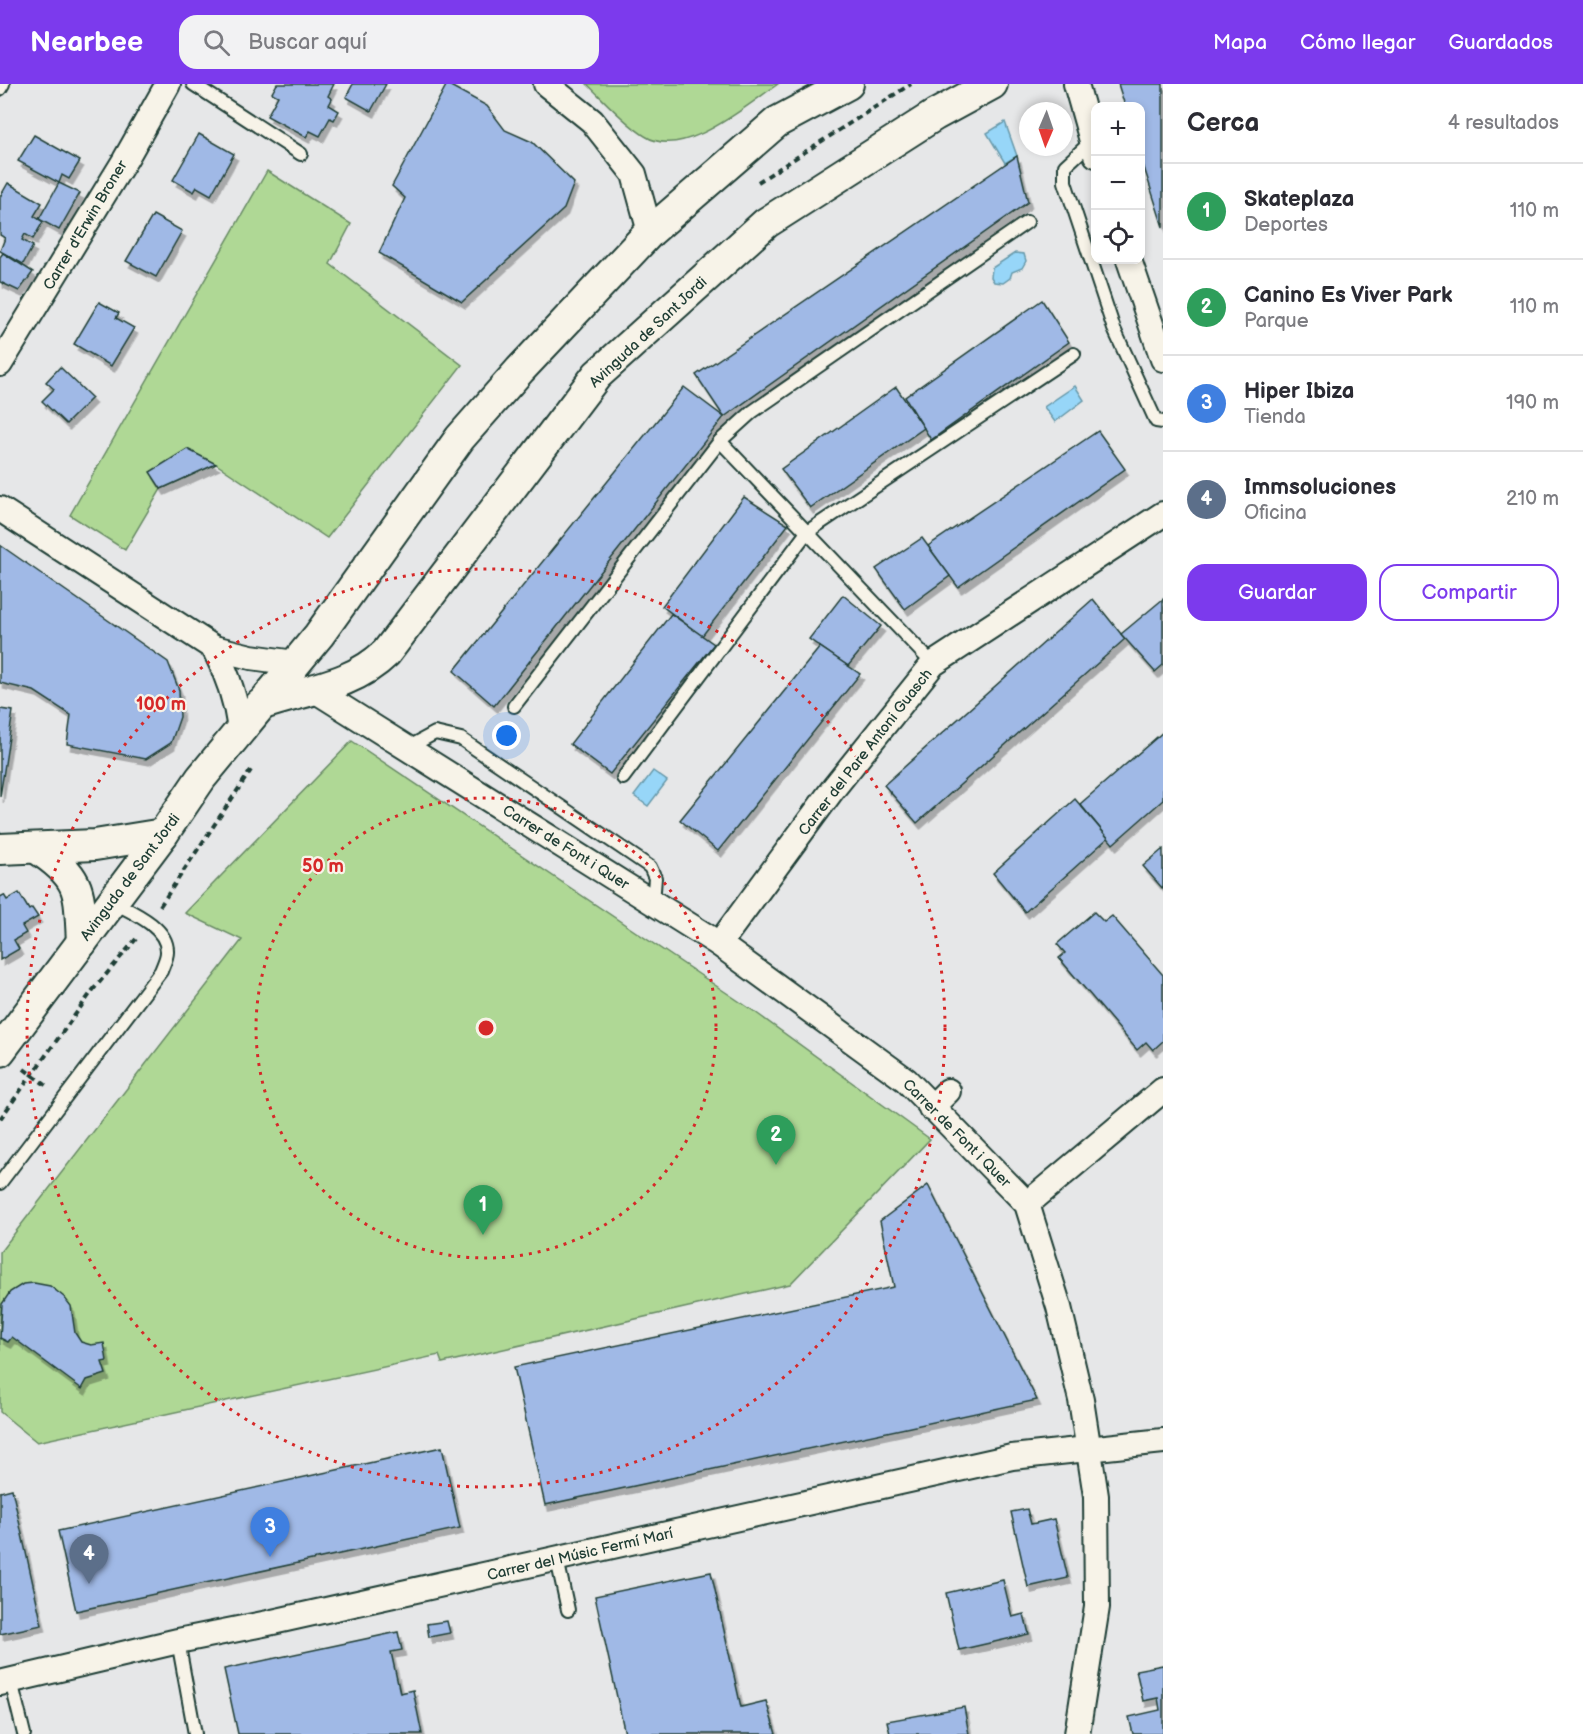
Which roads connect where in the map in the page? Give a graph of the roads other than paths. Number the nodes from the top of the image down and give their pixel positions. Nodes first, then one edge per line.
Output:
1 (3, 84) edge
2 (168, 84) edge
3 (193, 84) edge
4 (546, 84) edge
5 (848, 84) edge
6 (992, 84) edge
7 (1076, 84) edge
8 (0, 89) edge
9 (1091, 141) edge
10 (1091, 150) edge
11 (301, 154) dead end
12 (1027, 222) dead end
13 (650, 231) junction
14 (1130, 264) edge
15 (1074, 354) dead end
16 (1163, 359) edge
17 (0, 364) edge
18 (1163, 422) edge
19 (720, 441) junction
20 (0, 509) edge
21 (1163, 514) edge
22 (807, 532) junction
23 (319, 636) junction
24 (214, 648) junction
25 (295, 663) junction
26 (933, 664) junction
27 (313, 689) junction
28 (260, 705) junction
29 (514, 706) dead end
30 (240, 729) junction
31 (409, 747) junction
32 (623, 778) dead end
33 (163, 834) junction
34 (0, 849) edge
35 (38, 849) junction
36 (113, 902) junction
37 (653, 902) junction
38 (82, 942) junction
39 (719, 944) junction
40 (1, 1049) edge
41 (1163, 1090) edge
42 (0, 1183) edge
43 (1027, 1204) junction
44 (1163, 1441) edge
45 (1090, 1450) junction
46 (557, 1559) junction
47 (568, 1610) dead end
48 (178, 1641) junction
49 (5, 1682) edge
50 (24, 1734) edge
51 (195, 1734) edge
52 (1077, 1734) edge

1 - 8 lane
2 - 17 street, Carrer d'Erwin Broner
3 - 11 lane
4 - 13 street
5 - 13 street, Avinguda de Sant Jordi
6 - 27 street, Avinguda de Sant Jordi
7 - 9 street
10 - 18 lane
12 - 19 lane
13 - 23 street, Avinguda de Sant Jordi
14 - 16 street
15 - 22 lane
19 - 22 lane
19 - 29 lane
20 - 24 street
21 - 26 street, Carrer del Pare Antoni Guasch
22 - 26 lane
22 - 32 lane
23 - 25 street, Avinguda de Sant Jordi
23 - 27 street, Avinguda de Sant Jordi
24 - 25 street
24 - 30 street
25 - 28 street, Avinguda de Sant Jordi
26 - 39 street, Carrer del Pare Antoni Guasch
27 - 28 street, Avinguda de Sant Jordi
27 - 31 street, Carrer de Font i Quer
28 - 30 street, Avinguda de Sant Jordi
30 - 33 street, Avinguda de Sant Jordi
31 - 37 street, Carrer de Font i Quer
31 - 37 lane
33 - 35 street
33 - 36 street, Avinguda de Sant Jordi
34 - 35 street
35 - 38 street
36 - 38 street, Avinguda de Sant Jordi
36 - 42 lane
37 - 39 street, Carrer de Font i Quer
38 - 40 street, Avinguda de Sant Jordi
39 - 43 street, Carrer de Font i Quer
41 - 43 street
43 - 45 street, Carrer de Font i Quer
44 - 45 street, Carrer del Músic Fermí Marí
45 - 46 street, Carrer del Músic Fermí Marí
45 - 52 street, Carrer de Font i Quer
46 - 47 lane
46 - 48 street, Carrer del Músic Fermí Marí
48 - 49 street, Carrer del Músic Fermí Marí
48 - 51 lane
49 - 50 lane

